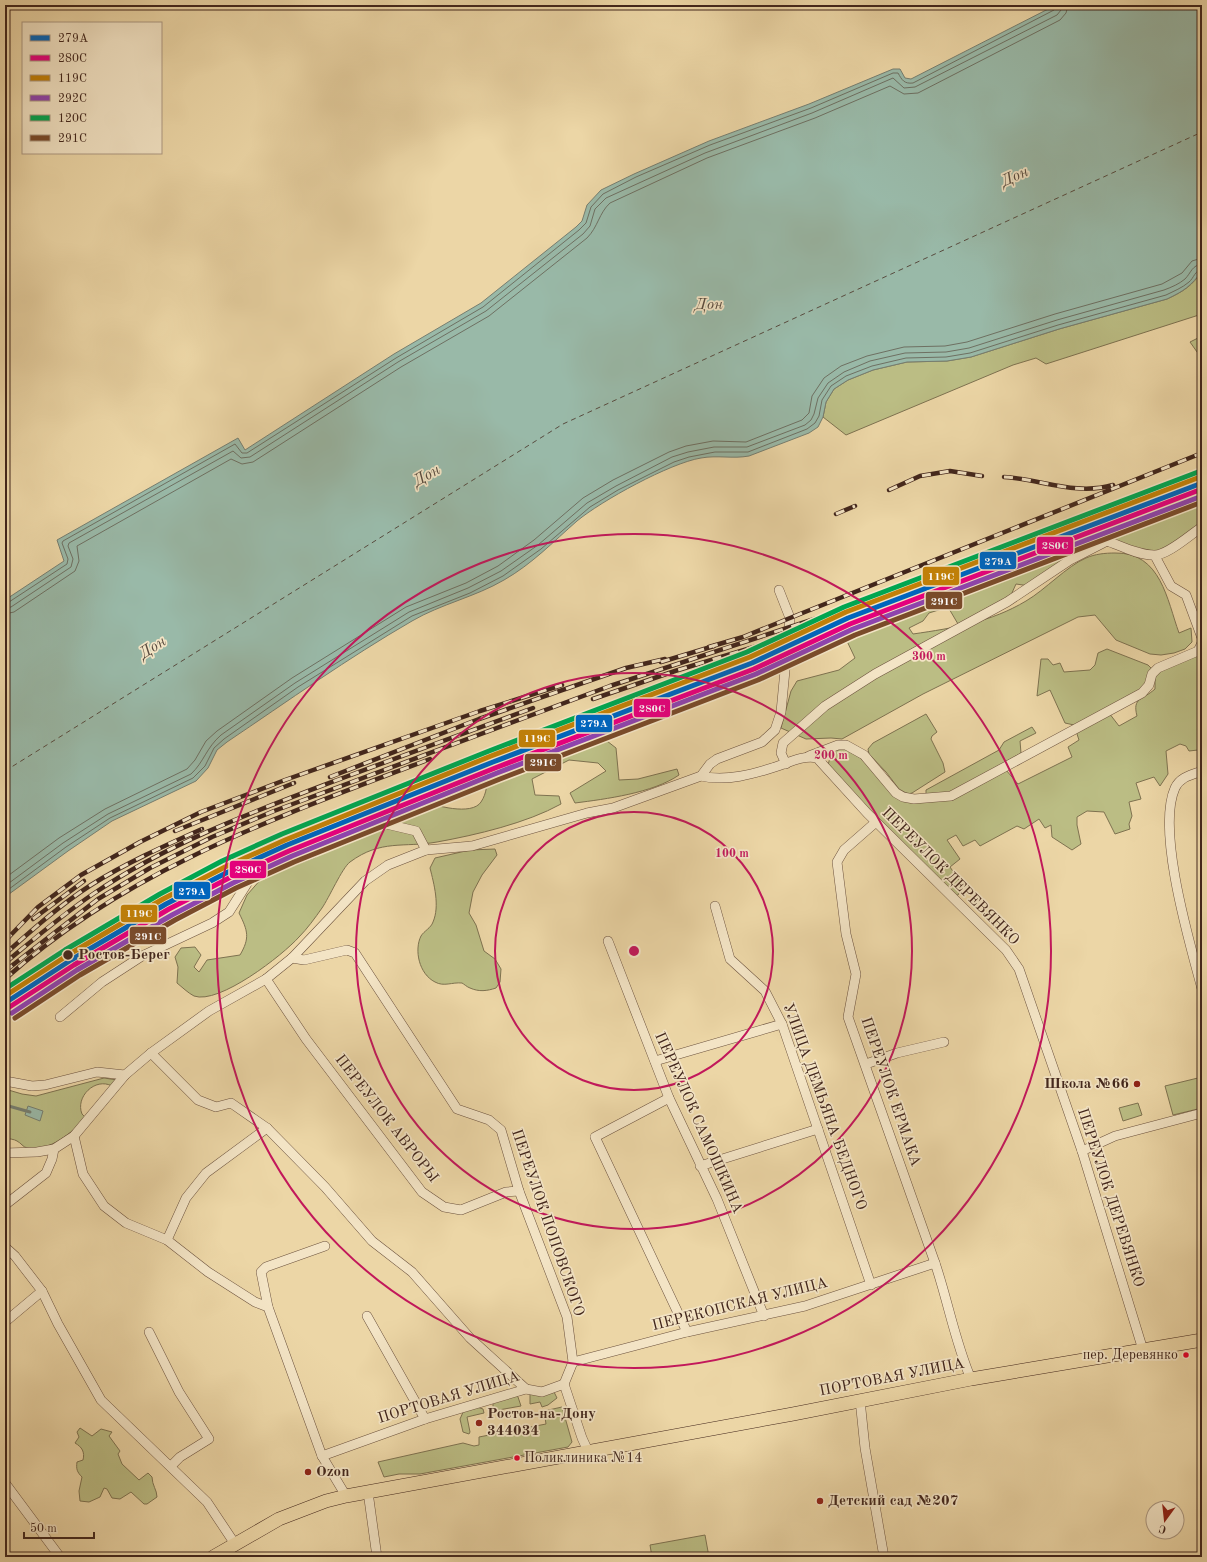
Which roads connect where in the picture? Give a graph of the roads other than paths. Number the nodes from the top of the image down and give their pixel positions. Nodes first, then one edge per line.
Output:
1 (1202, 527) edge
2 (1155, 556) junction
3 (779, 590) dead end
4 (1202, 638) edge
5 (1202, 643) edge
6 (813, 757) junction
7 (786, 764) junction
8 (1202, 771) edge
9 (701, 776) junction
10 (876, 822) junction
11 (426, 850) junction
12 (715, 906) dead end
13 (608, 941) dead end
14 (292, 958) junction
15 (266, 979) junction
16 (1202, 989) edge
17 (60, 1017) dead end
18 (782, 1024) junction
19 (944, 1042) dead end
20 (151, 1053) junction
21 (655, 1061) junction
22 (866, 1064) junction
23 (125, 1075) junction
24 (5, 1081) edge
25 (669, 1098) junction
26 (1202, 1113) edge
27 (267, 1128) junction
28 (818, 1129) junction
29 (74, 1136) junction
30 (54, 1148) junction
31 (1082, 1150) junction
32 (5, 1153) edge
33 (700, 1166) junction
34 (519, 1191) junction
35 (5, 1205) edge
36 (167, 1240) junction
37 (325, 1246) dead end
38 (5, 1247) edge
39 (935, 1263) junction
40 (872, 1285) junction
41 (42, 1291) junction
42 (268, 1307) junction
43 (367, 1316) dead end
44 (764, 1316) junction
45 (5, 1322) edge
46 (149, 1332) dead end
47 (687, 1332) junction
48 (1202, 1340) edge
49 (1143, 1350) junction
50 (572, 1362) junction
51 (971, 1379) junction
52 (564, 1384) junction
53 (526, 1389) junction
54 (860, 1400) junction
55 (425, 1419) junction
56 (588, 1451) junction
57 (322, 1456) junction
58 (171, 1466) junction
59 (5, 1483) edge
60 (368, 1492) junction
61 (346, 1496) junction
62 (235, 1544) junction
63 (60, 1557) edge
64 (213, 1557) edge
65 (377, 1557) edge
66 (884, 1557) edge

1 - 2 street
2 - 4 street
2 - 7 street
3 - 9 street
5 - 6 street
6 - 7 street
6 - 10 street, ПЕРЕУЛОК ДЕРЕВЯНКО
7 - 9 street
8 - 16 street
9 - 11 street
10 - 22 street, ПЕРЕУЛОК ЕРМАКА
10 - 31 street, ПЕРЕУЛОК ДЕРЕВЯНКО
11 - 14 street
11 - 17 street
12 - 18 street, УЛИЦА ДЕМЬЯНА БЕДНОГО
13 - 21 street, ПЕРЕУЛОК САМОШКИНА
14 - 15 street
14 - 34 street, ПЕРЕУЛОК ПОПОВСКОГО
15 - 20 street
15 - 34 street, ПЕРЕУЛОК АВРОРЫ
18 - 21 street
18 - 28 street, УЛИЦА ДЕМЬЯНА БЕДНОГО
19 - 22 street
20 - 23 street
20 - 27 street
21 - 25 street, ПЕРЕУЛОК САМОШКИНА
22 - 39 street, ПЕРЕУЛОК ЕРМАКА
23 - 24 street
23 - 29 street
25 - 33 street, ПЕРЕУЛОК САМОШКИНА
25 - 47 street
26 - 31 street
27 - 36 street
27 - 53 street
28 - 33 street
28 - 40 street, УЛИЦА ДЕМЬЯНА БЕДНОГО
29 - 30 street
29 - 36 street
30 - 32 street
30 - 35 street
31 - 49 street, ПЕРЕУЛОК ДЕРЕВЯНКО
33 - 44 street, ПЕРЕУЛОК САМОШКИНА
34 - 50 street, ПЕРЕУЛОК ПОПОВСКОГО
36 - 42 street
37 - 42 street
38 - 41 street
39 - 40 street, ПЕРЕКОПСКАЯ УЛИЦА
39 - 51 street, ПЕРЕУЛОК ЕРМАКА
40 - 44 street, ПЕРЕКОПСКАЯ УЛИЦА
41 - 45 street
41 - 58 street
42 - 57 street
43 - 55 street
44 - 47 street, ПЕРЕКОПСКАЯ УЛИЦА
46 - 58 street
47 - 50 street, ПЕРЕКОПСКАЯ УЛИЦА
48 - 49 main road, ПОРТОВАЯ УЛИЦА
49 - 51 main road, ПОРТОВАЯ УЛИЦА
50 - 52 street
51 - 54 main road, ПОРТОВАЯ УЛИЦА
52 - 53 street, ПОРТОВАЯ УЛИЦА
52 - 56 street
53 - 55 street, ПОРТОВАЯ УЛИЦА
54 - 56 main road, ПОРТОВАЯ УЛИЦА
54 - 66 street
55 - 57 street, ПОРТОВАЯ УЛИЦА
56 - 60 main road, ПОРТОВАЯ УЛИЦА
57 - 61 street
58 - 62 street
59 - 63 street
60 - 61 main road, ПОРТОВАЯ УЛИЦА
60 - 65 street
61 - 62 main road, ПОРТОВАЯ УЛИЦА
62 - 64 main road, ПОРТОВАЯ УЛИЦА

